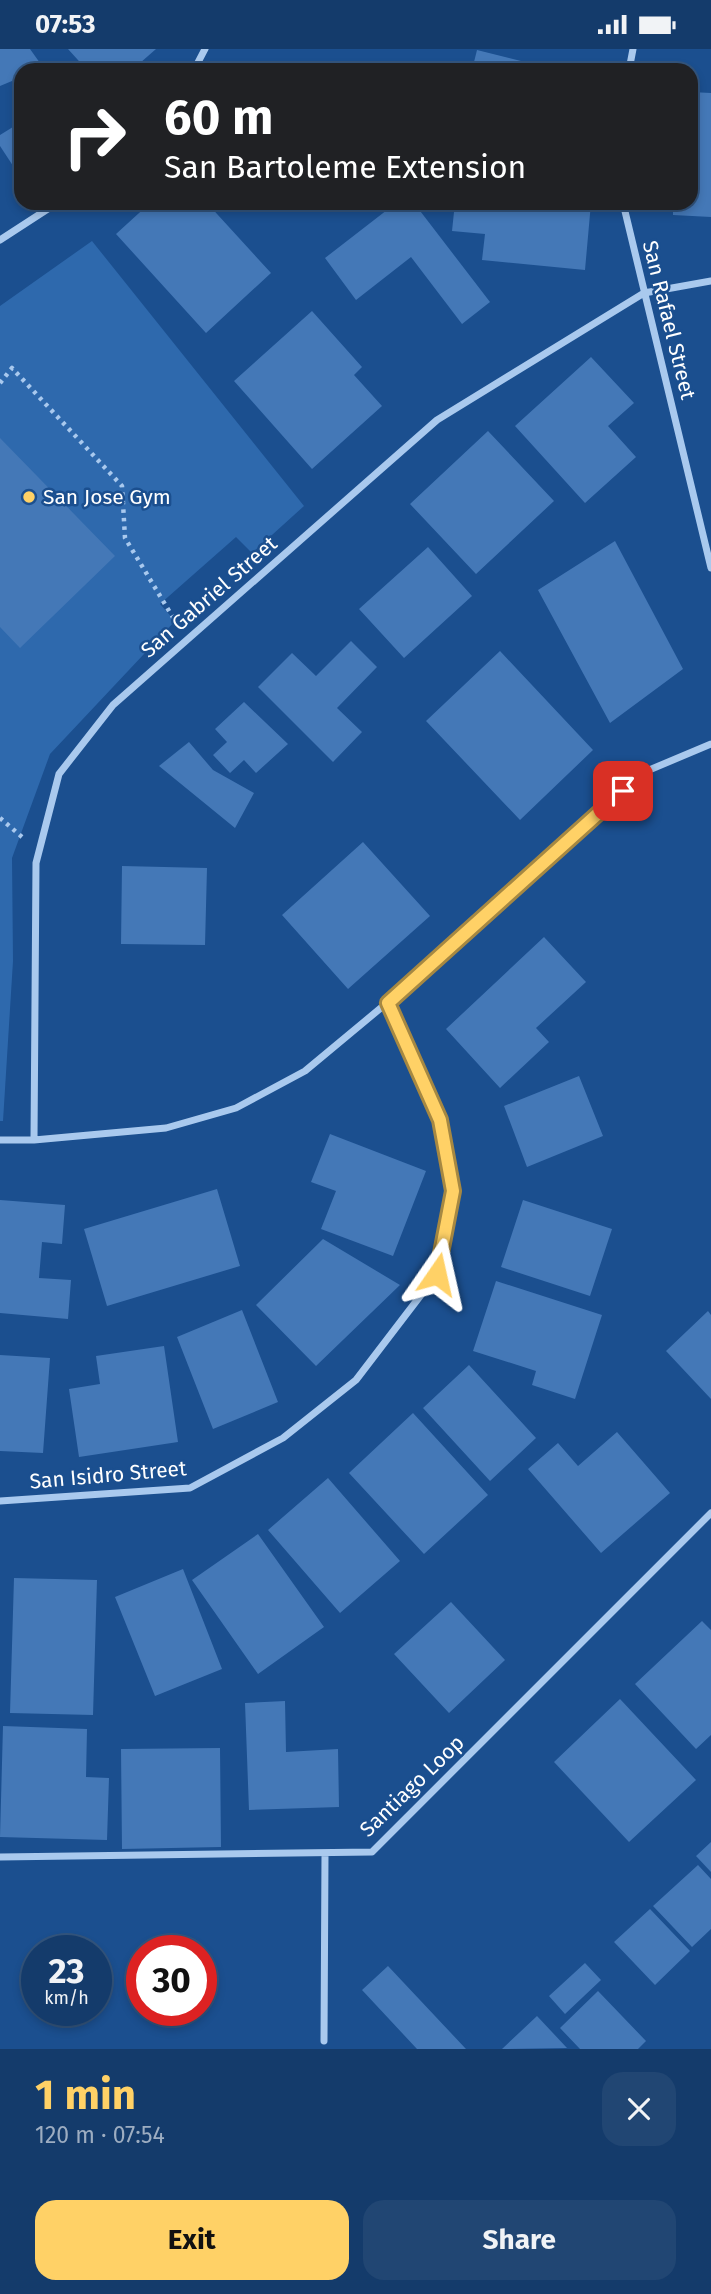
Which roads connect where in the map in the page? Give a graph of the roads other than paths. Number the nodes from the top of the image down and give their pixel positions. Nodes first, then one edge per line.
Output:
1 (46, 210) edge
2 (625, 210) edge
3 (0, 240) edge
4 (711, 281) edge
5 (644, 293) junction
6 (711, 568) edge
7 (711, 744) edge
8 (388, 1003) junction
9 (0, 1140) edge
10 (34, 1140) junction
11 (0, 1501) edge
12 (711, 1513) edge
13 (325, 1854) junction
14 (0, 1857) edge
15 (324, 2041) dead end

1 - 3 street
2 - 5 street, San Rafael Street
4 - 5 street, San Gabriel Street
5 - 6 street, San Rafael Street
5 - 10 street, San Gabriel Street
7 - 8 street
8 - 10 street
8 - 11 street, San Isidro Street
9 - 10 street
12 - 13 street, Santiago Loop
13 - 14 street, Santiago Loop
13 - 15 street

